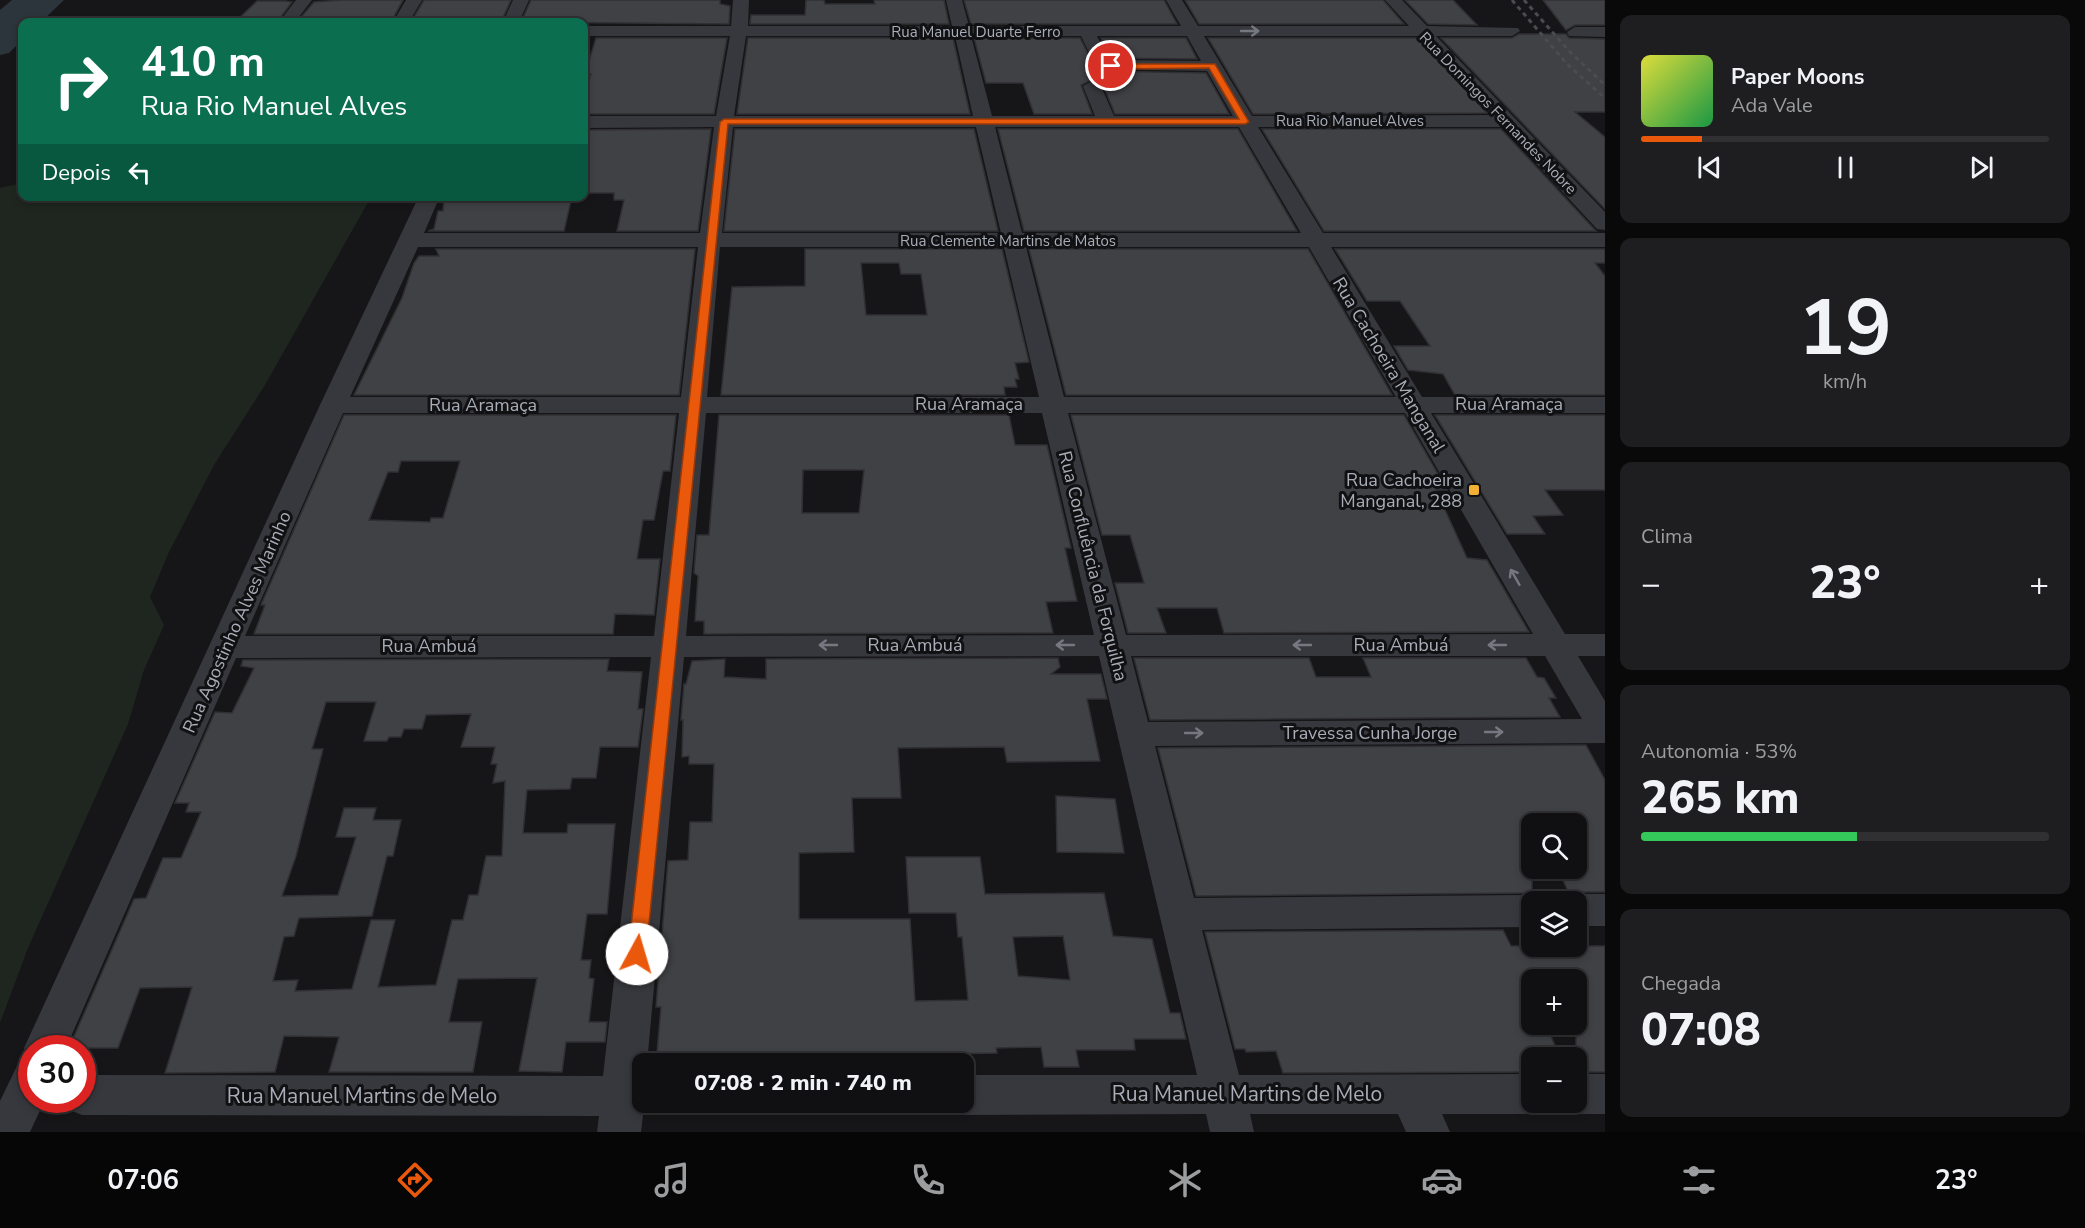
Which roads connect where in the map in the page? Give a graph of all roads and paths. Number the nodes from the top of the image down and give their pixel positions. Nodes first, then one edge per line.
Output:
1 (304, 0) edge
2 (414, 0) edge
3 (521, 0) edge
4 (741, 0) edge
5 (954, 0) edge
6 (1174, 0) edge
7 (1393, 0) edge
8 (290, 18) edge
9 (403, 18) edge
10 (513, 18) edge
11 (1419, 30) junction
12 (739, 31) junction
13 (1192, 31) junction
14 (1512, 31) dead end
15 (588, 32) edge
16 (962, 32) junction
17 (1087, 32) junction
18 (1575, 32) dead end
19 (1605, 32) edge
20 (1212, 66) junction
21 (1092, 86) dead end
22 (1505, 121) junction
23 (588, 122) edge
24 (724, 122) junction
25 (983, 122) junction
26 (1107, 122) junction
27 (1245, 122) junction
28 (428, 201) edge
29 (1605, 224) edge
30 (411, 240) junction
31 (1605, 240) edge
32 (710, 241) junction
33 (1012, 241) junction
34 (1315, 241) junction
35 (694, 404) junction
36 (1052, 404) junction
37 (1413, 404) junction
38 (333, 405) junction
39 (1605, 405) edge
40 (1113, 644) junction
41 (1605, 645) edge
42 (668, 646) junction
43 (226, 647) junction
44 (1558, 650) junction
45 (1605, 668) edge
46 (1596, 697) edge
47 (1605, 731) edge
48 (1136, 734) junction
49 (1587, 910) edge
50 (1605, 910) edge
51 (1521, 911) edge
52 (1178, 914) junction
53 (51, 1035) edge
54 (1587, 1094) edge
55 (1605, 1094) edge
56 (96, 1095) edge
57 (974, 1096) edge
58 (1521, 1096) edge
59 (628, 1108) edge
60 (1227, 1113) edge
61 (1420, 1113) edge

1 - 8 street
2 - 9 street
3 - 10 street
4 - 12 street
5 - 16 street, Rua Confluência da Forquilha
6 - 13 street, Rua Cachoeira Manganal
7 - 11 street, Rua Domingos Fernandes Nobre
13 -> 11 street, Rua Manuel Duarte Ferro
11 - 14 street, Rua Manuel Duarte Ferro
11 - 22 street, Rua Domingos Fernandes Nobre
12 - 15 street, Rua Manuel Duarte Ferro
12 - 16 street, Rua Manuel Duarte Ferro
12 - 24 street
13 - 17 street, Rua Manuel Duarte Ferro
13 - 20 street, Rua Cachoeira Manganal
16 - 17 street, Rua Manuel Duarte Ferro
16 - 25 street, Rua Confluência da Forquilha
17 - 20 street
18 - 19 street
20 - 27 street, Rua Cachoeira Manganal
21 - 26 street
22 - 27 street, Rua Rio Manuel Alves
22 - 29 street, Rua Domingos Fernandes Nobre
23 - 24 street, Rua Rio Manuel Alves
24 - 25 street, Rua Rio Manuel Alves
24 - 32 street
25 - 26 street, Rua Rio Manuel Alves
25 - 33 street, Rua Confluência da Forquilha
26 - 27 street, Rua Rio Manuel Alves
27 - 34 street, Rua Cachoeira Manganal
28 - 30 street, Rua Agostinho Alves Marinho
30 - 32 street, Rua Clemente Martins de Matos
30 - 38 street, Rua Agostinho Alves Marinho
31 - 34 street, Rua Clemente Martins de Matos
32 - 33 street, Rua Clemente Martins de Matos
32 - 35 street
33 - 34 street, Rua Clemente Martins de Matos
33 - 36 street, Rua Confluência da Forquilha
34 - 37 street, Rua Cachoeira Manganal
35 - 36 street, Rua Aramaça
35 - 38 street, Rua Aramaça
35 - 42 street
36 - 37 street, Rua Aramaça
36 - 40 street, Rua Confluência da Forquilha
37 - 39 street, Rua Aramaça
44 -> 37 street, Rua Cachoeira Manganal
38 - 43 street, Rua Agostinho Alves Marinho
40 -> 42 street, Rua Ambuá
44 -> 40 street, Rua Ambuá
40 - 48 street, Rua Confluência da Forquilha
41 - 44 street, Rua Ambuá
42 - 43 street, Rua Ambuá
42 - 59 street
43 - 53 street, Rua Agostinho Alves Marinho
44 - 45 street
44 - 46 street, Rua Cachoeira Manganal
46 - 47 street, Rua Cachoeira Manganal
48 -> 47 street, Travessa Cunha Jorge
48 - 52 street, Rua Confluência da Forquilha
49 - 50 street
51 - 52 street
52 - 60 street, Rua Confluência da Forquilha
54 - 55 street
56 - 59 street, Rua Manuel Martins de Melo
57 - 60 street, Rua Manuel Martins de Melo
58 - 61 street, Rua Manuel Martins de Melo
60 - 61 street, Rua Manuel Martins de Melo

